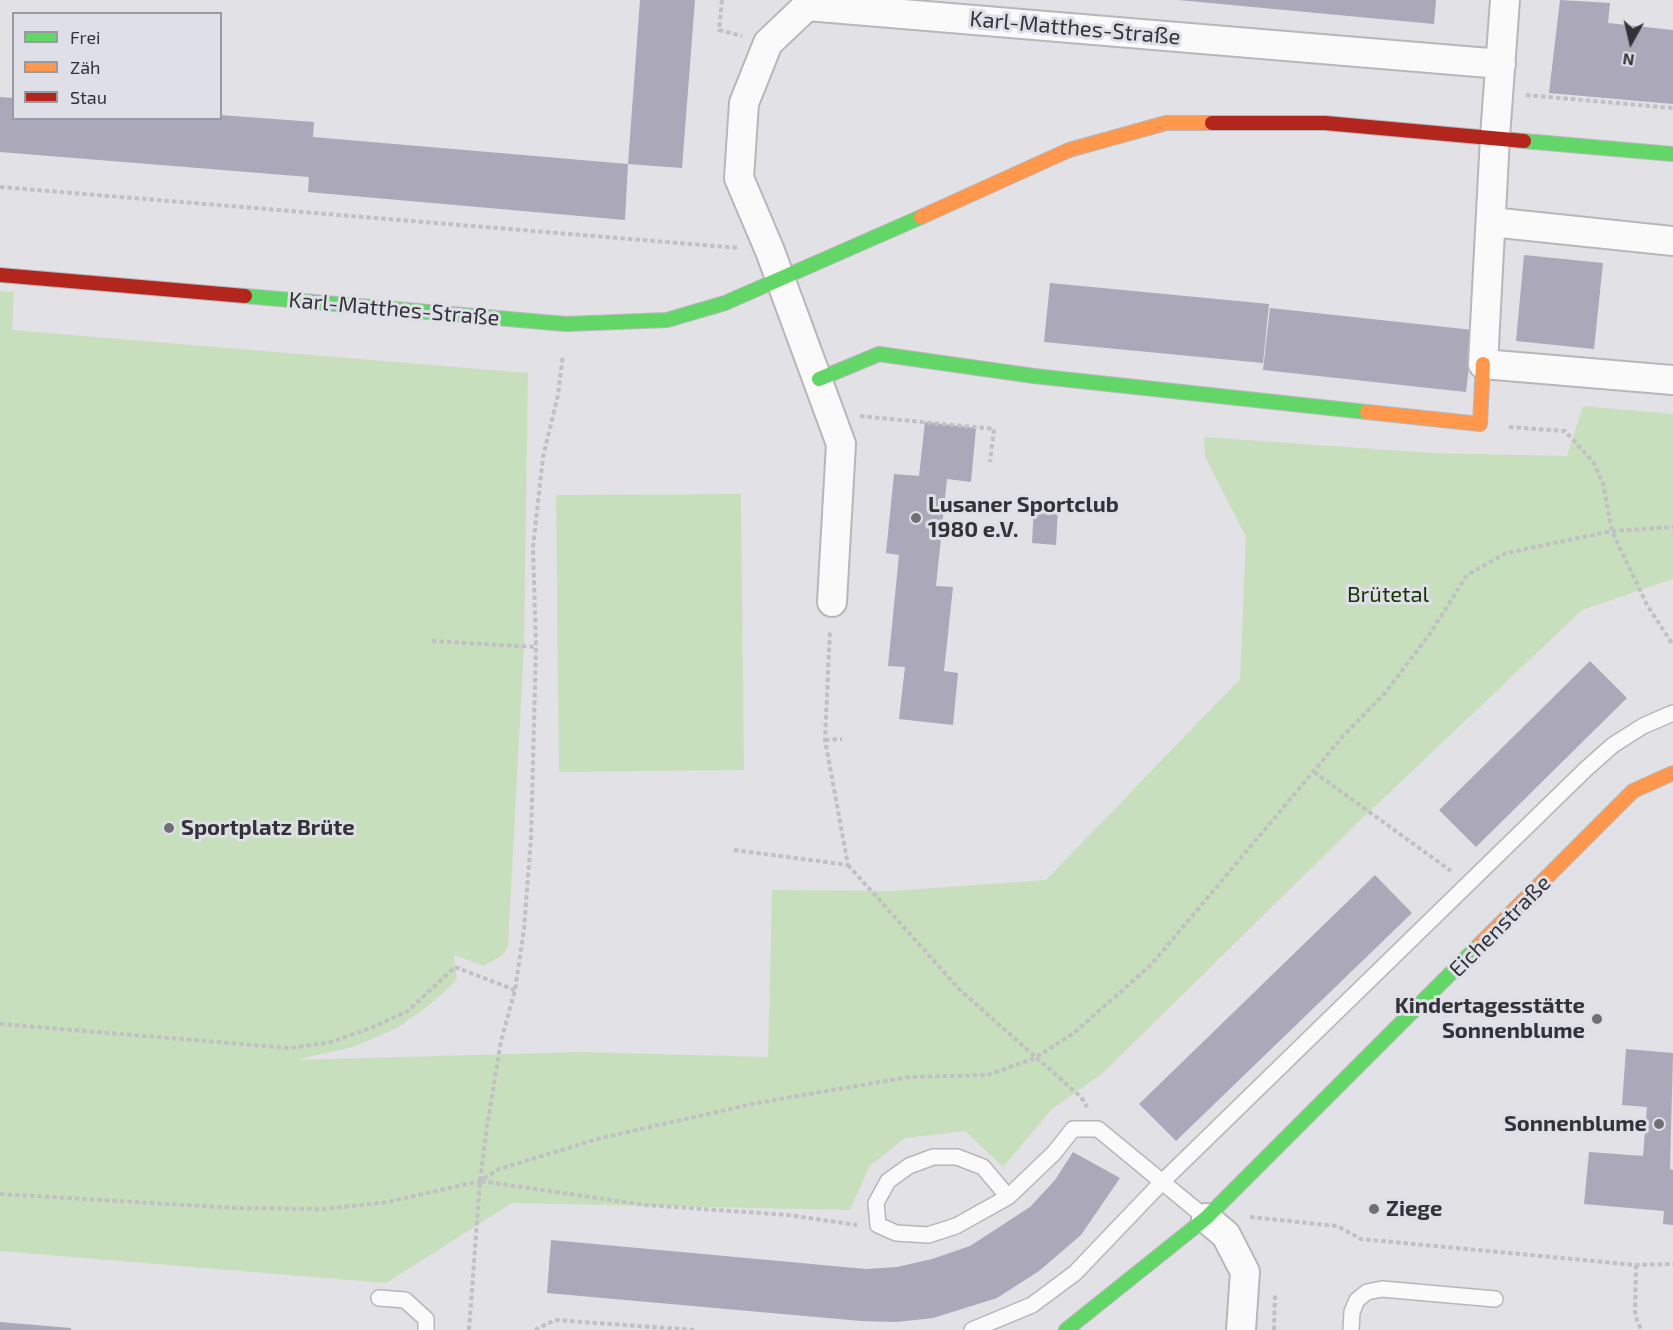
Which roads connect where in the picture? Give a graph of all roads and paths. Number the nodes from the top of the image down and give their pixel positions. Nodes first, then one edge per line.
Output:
1 (722, 0) edge
2 (1505, 0) edge
3 (768, 43) junction
4 (1501, 64) junction
5 (1498, 93) junction
6 (1673, 108) edge
7 (1495, 137) junction
8 (1673, 154) edge
9 (0, 187) edge
10 (1491, 222) junction
11 (1673, 241) edge
12 (770, 251) junction
13 (0, 274) edge
14 (781, 279) junction
15 (566, 324) junction
16 (1484, 364) junction
17 (819, 379) junction
18 (1673, 380) edge
19 (832, 418) junction
20 (1480, 424) junction
21 (990, 462) dead end
22 (1673, 527) edge
23 (1612, 531) junction
24 (832, 602) joint
25 (432, 641) dead end
26 (1673, 645) edge
27 (536, 647) junction
28 (1673, 713) edge
29 (842, 739) dead end
30 (825, 740) junction
31 (1314, 771) junction
32 (1673, 773) edge
33 (734, 850) dead end
34 (848, 865) junction
35 (1469, 884) junction
36 (515, 990) junction
37 (0, 1024) edge
38 (1035, 1058) junction
39 (1098, 1129) junction
40 (480, 1181) junction
41 (1163, 1181) junction
42 (0, 1194) edge
43 (1008, 1197) junction
44 (1206, 1218) junction
45 (1253, 1218) dead end
46 (878, 1225) junction
47 (1636, 1264) junction
48 (1673, 1264) edge
49 (379, 1298) dead end
50 (1495, 1299) dead end
51 (426, 1330) edge
52 (469, 1330) edge
53 (535, 1330) edge
54 (695, 1330) edge
55 (972, 1330) edge
56 (1066, 1330) edge
57 (1241, 1330) edge
58 (1351, 1330) edge
59 (1641, 1330) edge

1 - 3 path
2 - 4 street
3 - 4 street, Karl-Matthes-Straße
3 - 12 street, Karl-Matthes-Straße
4 - 5 street
5 - 6 path
5 - 7 street
7 - 8 street, Karl-Matthes-Straße
7 - 10 street
7 - 14 street, Karl-Matthes-Straße
9 - 12 path
10 - 11 street
10 - 16 street
12 - 14 street, Karl-Matthes-Straße
13 - 15 street, Karl-Matthes-Straße
14 - 15 street, Karl-Matthes-Straße
14 - 17 street, Karl-Matthes-Straße
15 - 27 path
16 - 18 street
16 - 20 street
17 - 19 street, Karl-Matthes-Straße
17 - 20 street
19 - 21 path
19 - 24 street, Karl-Matthes-Straße
20 - 23 path
22 - 23 path
23 - 26 path
23 - 31 path
24 - 30 path
25 - 27 path
27 - 36 path
28 - 35 lane
29 - 30 path
30 - 34 path
31 - 35 path
31 - 38 path
32 - 44 street, Eichenstraße
33 - 34 path
34 - 38 path
35 - 41 lane
36 - 37 path
36 - 40 path
38 - 39 path
38 - 40 path
39 - 41 lane
39 - 43 lane
40 - 42 path
40 - 46 path
40 - 52 path
41 - 44 lane
41 - 55 lane
43 - 46 lane
43 - 46 lane
44 - 56 street, Eichenstraße
44 - 57 street
45 - 47 path
47 - 48 path
47 - 59 path
49 - 51 lane
50 - 58 lane
53 - 54 path

